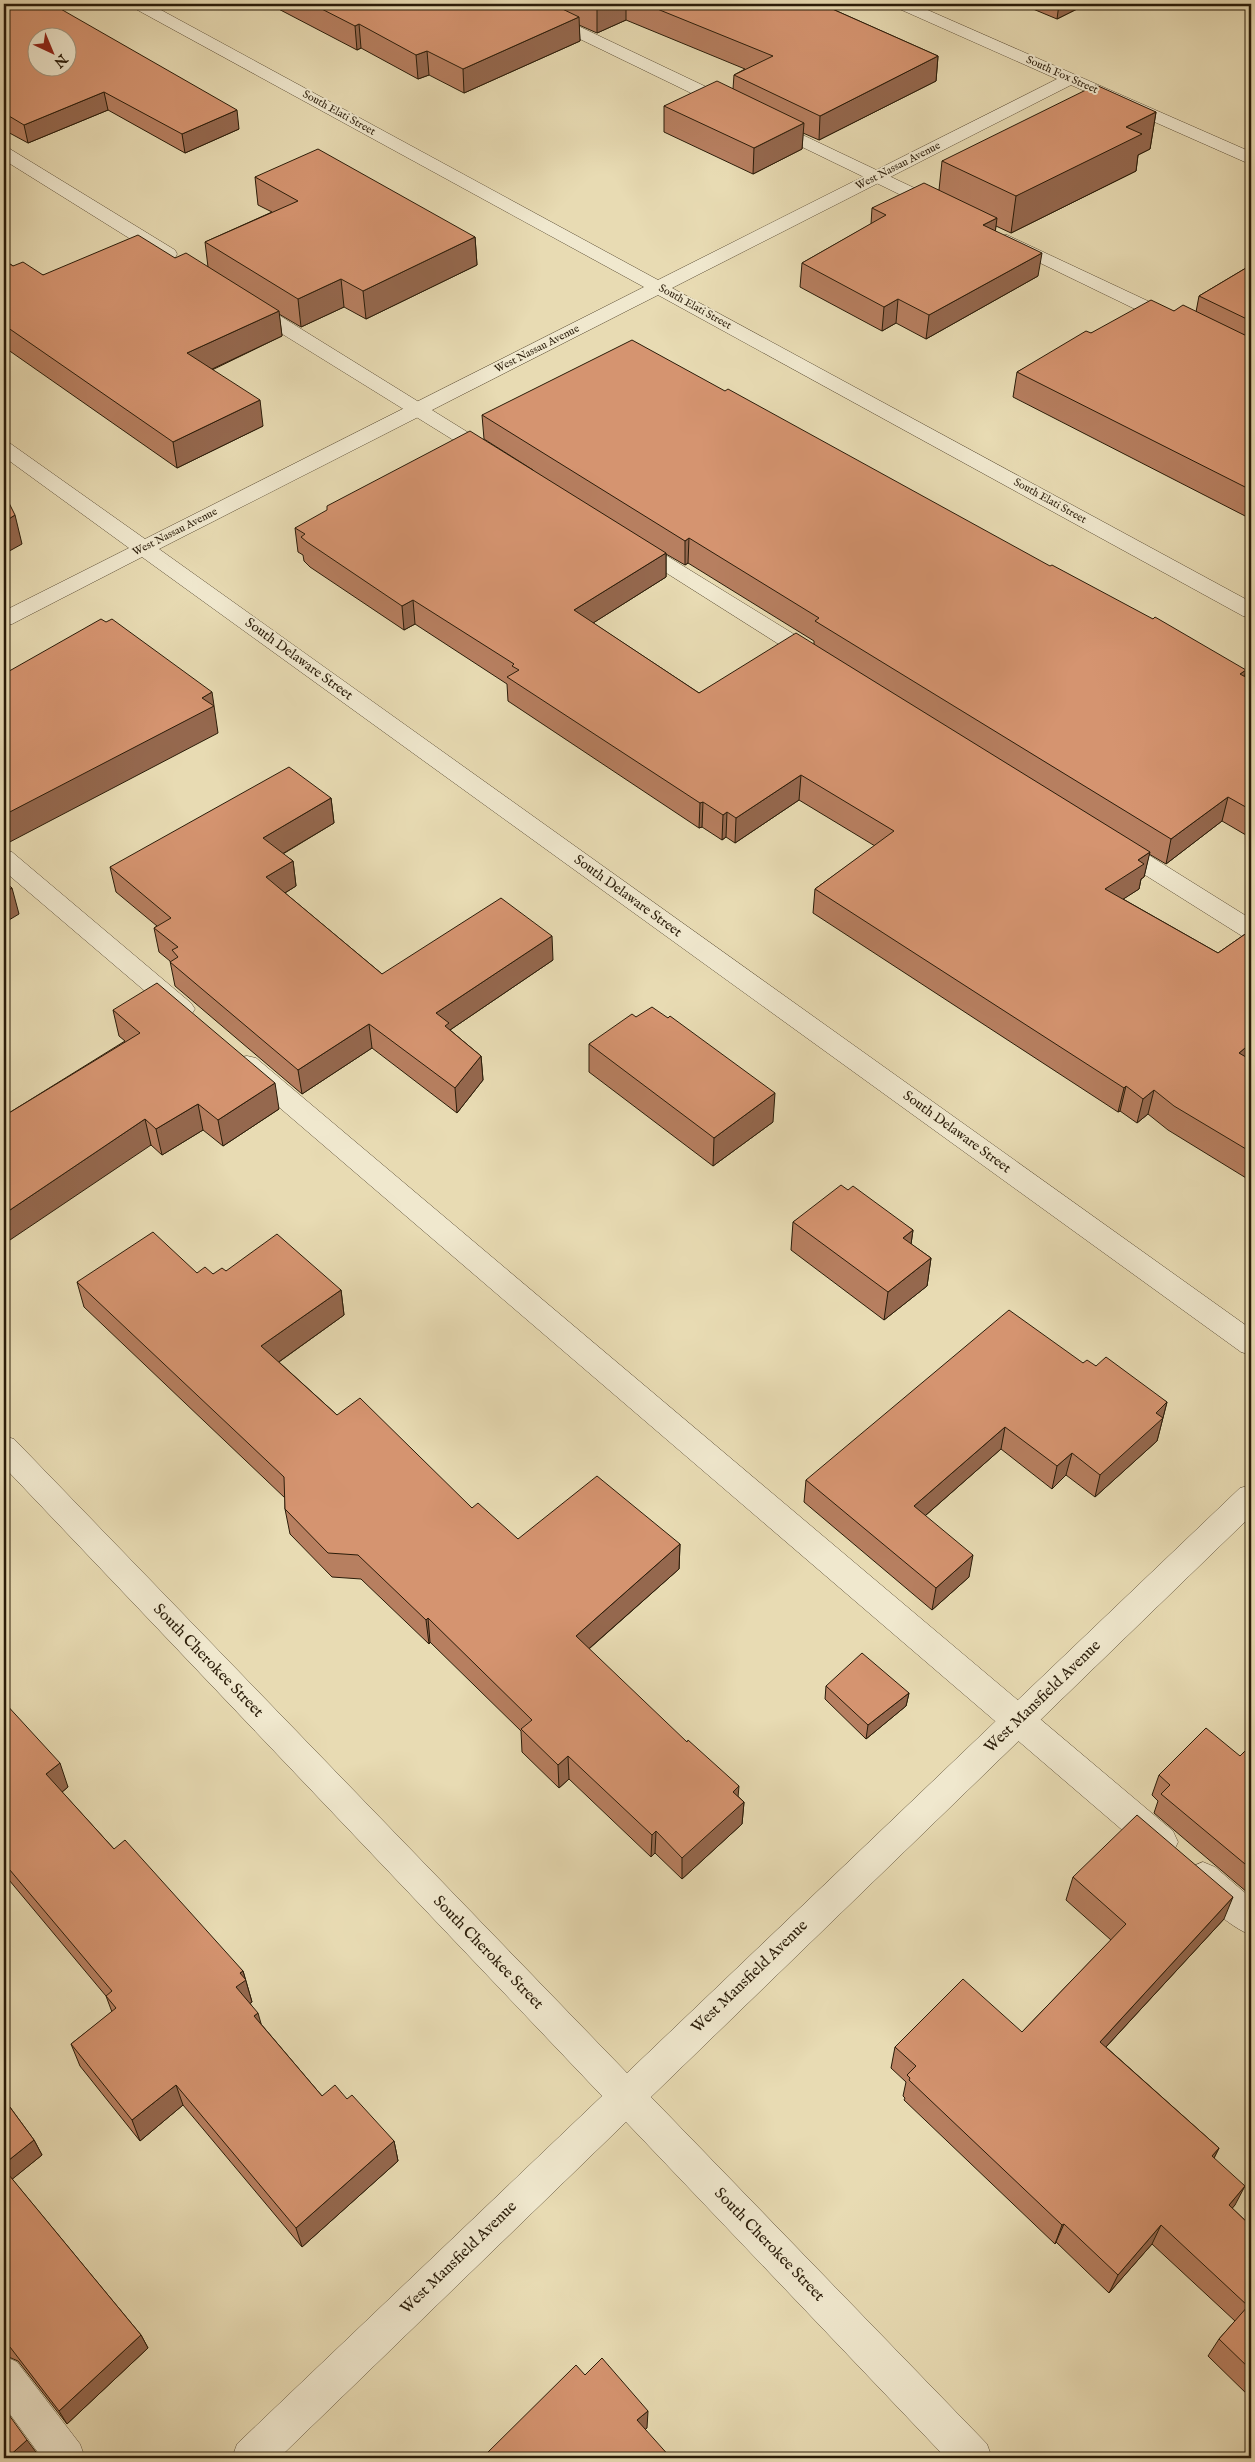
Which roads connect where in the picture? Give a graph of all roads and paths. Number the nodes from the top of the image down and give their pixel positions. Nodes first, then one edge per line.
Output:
1 (138, 4) edge
2 (520, 4) edge
3 (901, 4) edge
4 (1070, 78) junction
5 (4, 152) edge
6 (1251, 158) edge
7 (877, 176) junction
8 (957, 215) edge
9 (993, 233) edge
10 (181, 262) edge
11 (659, 287) junction
12 (232, 294) edge
13 (1189, 328) edge
14 (418, 409) junction
15 (4, 448) edge
16 (510, 467) edge
17 (620, 535) edge
18 (144, 548) junction
19 (1251, 611) edge
20 (4, 619) edge
21 (839, 672) edge
22 (1100, 836) edge
23 (4, 858) edge
24 (1251, 930) edge
25 (200, 1025) edge
26 (231, 1051) edge
27 (1251, 1344) edge
28 (4, 1448) edge
29 (1251, 1497) edge
30 (1018, 1720) junction
31 (1251, 1919) edge
32 (626, 2096) junction
33 (4, 2374) edge
34 (66, 2458) edge
35 (251, 2458) edge
36 (973, 2458) edge

1 - 11 street, South Elati Street
2 - 7 street
3 - 4 street, South Fox Street
4 - 6 street, South Fox Street
4 - 7 street, West Nassau Avenue
5 - 10 street
7 - 8 street
7 - 11 street, West Nassau Avenue
9 - 13 street
11 - 14 street, West Nassau Avenue
11 - 19 street, South Elati Street
12 - 14 street
14 - 16 street
14 - 18 street, West Nassau Avenue
15 - 18 street, South Delaware Street
17 - 21 street
18 - 20 street, West Nassau Avenue
18 - 27 street, South Delaware Street
22 - 24 street
23 - 25 street
26 - 30 street
28 - 32 street, South Cherokee Street
29 - 30 street, West Mansfield Avenue
30 - 31 street
30 - 32 street, West Mansfield Avenue
32 - 35 street, West Mansfield Avenue
32 - 36 street, South Cherokee Street
33 - 34 street

